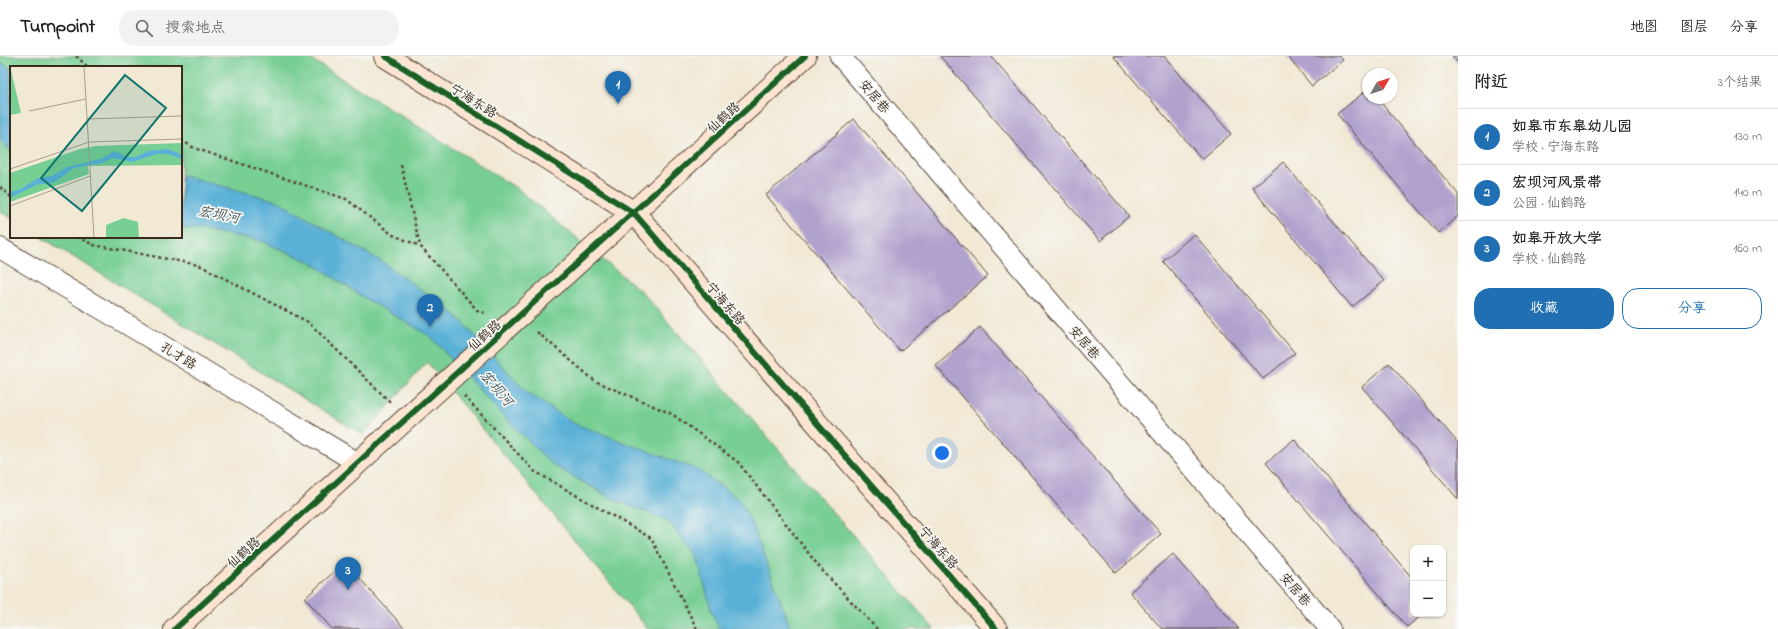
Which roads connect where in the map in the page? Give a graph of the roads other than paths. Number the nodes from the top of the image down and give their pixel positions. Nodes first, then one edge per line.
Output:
1 (385, 56) edge
2 (805, 56) edge
3 (840, 56) edge
4 (634, 213) junction
5 (0, 248) edge
6 (358, 462) junction
7 (175, 629) edge
8 (996, 629) edge
9 (1330, 629) edge

1 - 4 street, 宁海东路
2 - 4 street, 仙鹤路
3 - 9 street, 安居巷
4 - 6 street, 仙鹤路
4 - 8 street, 宁海东路
5 - 6 street, 孔才路
6 - 7 street, 仙鹤路

